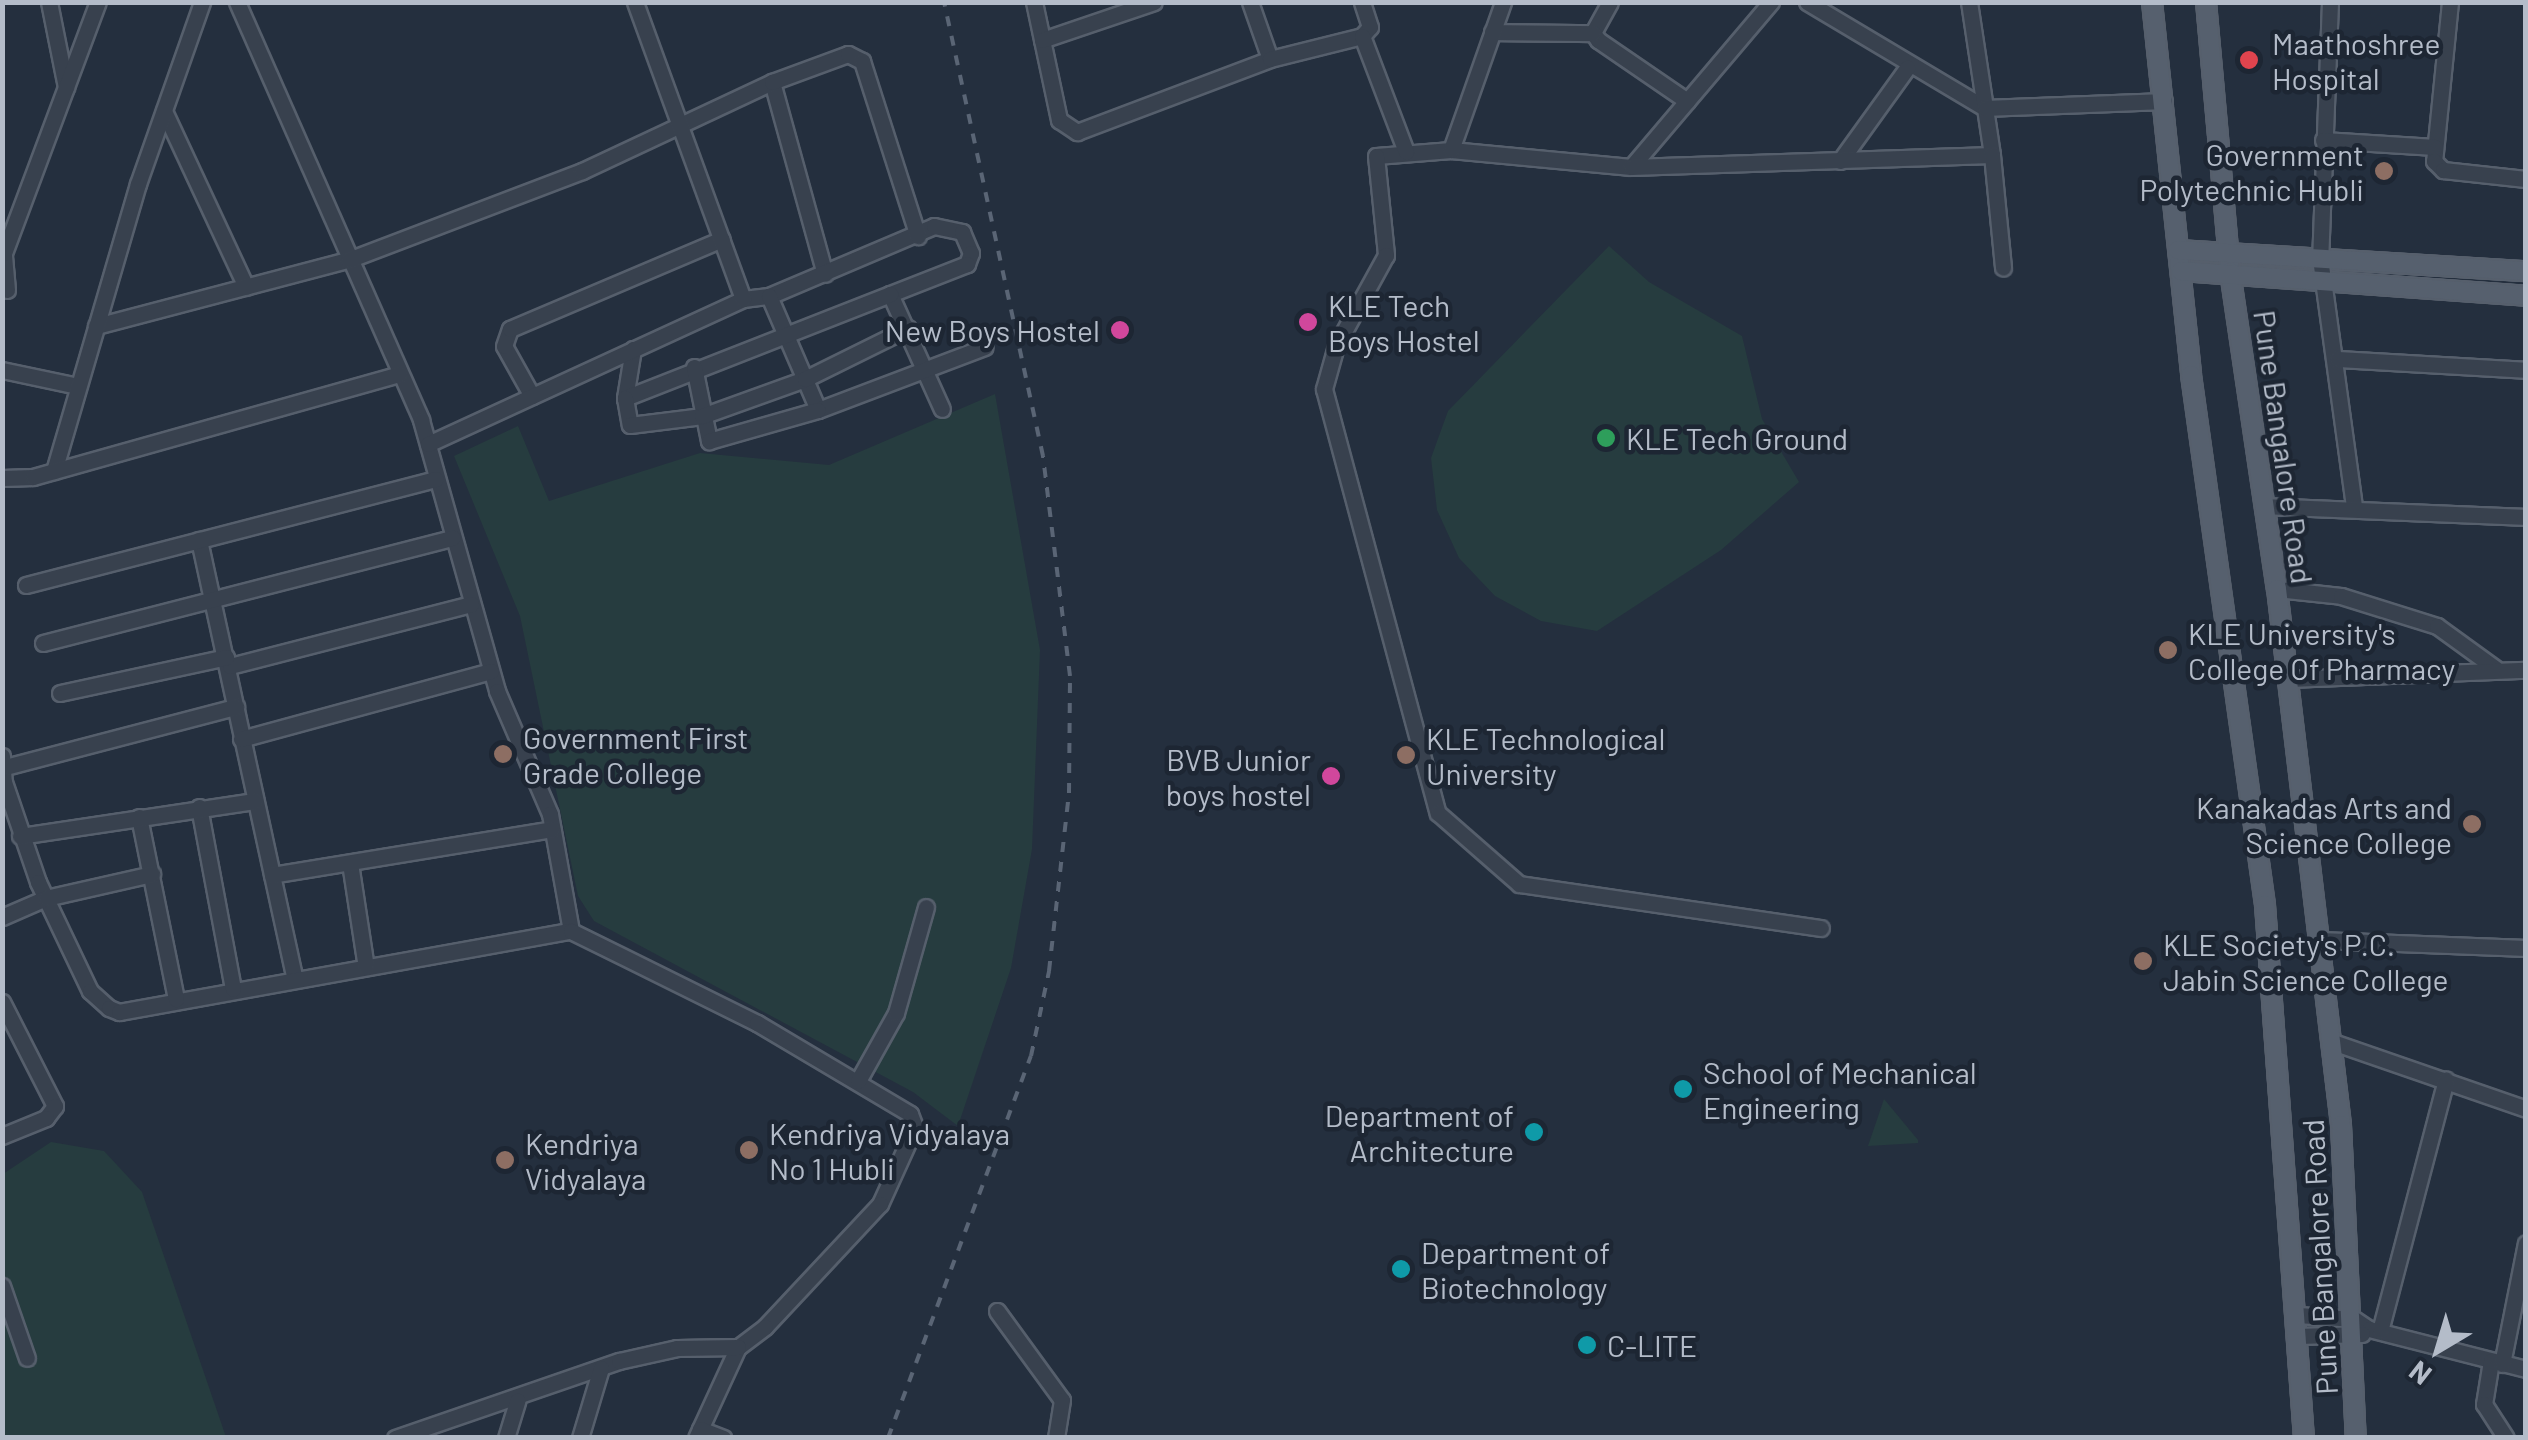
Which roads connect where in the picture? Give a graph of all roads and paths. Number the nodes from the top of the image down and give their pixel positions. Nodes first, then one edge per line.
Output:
1 (49, 2) edge
2 (98, 2) edge
3 (202, 2) edge
4 (237, 2) edge
5 (635, 2) edge
6 (1034, 2) edge
7 (1154, 2) edge
8 (1250, 2) edge
9 (1362, 2) edge
10 (1502, 2) edge
11 (1610, 2) edge
12 (1771, 2) edge
13 (1806, 2) edge
14 (1970, 2) edge
15 (2152, 2) edge
16 (2206, 2) edge
17 (2330, 2) edge
18 (2450, 2) edge
19 (1492, 32) junction
20 (1593, 32) junction
21 (1362, 36) junction
22 (1042, 40) junction
23 (1270, 59) junction
24 (1908, 68) junction
25 (772, 82) junction
26 (66, 87) junction
27 (1687, 101) junction
28 (2164, 101) junction
29 (1985, 108) junction
30 (164, 111) junction
31 (683, 122) junction
32 (2323, 140) junction
33 (2435, 147) junction
34 (1451, 150) junction
35 (1406, 152) junction
36 (1992, 155) junction
37 (1840, 161) junction
38 (1632, 166) junction
39 (2526, 179) edge
40 (918, 236) junction
41 (722, 240) junction
42 (4, 248) edge
43 (2178, 250) junction
44 (2228, 252) junction
45 (2320, 258) junction
46 (348, 260) junction
47 (2003, 267) dead end
48 (2180, 271) junction
49 (2526, 271) edge
50 (2230, 272) junction
51 (825, 274) junction
52 (2324, 281) junction
53 (246, 287) junction
54 (6, 290) dead end
55 (890, 294) junction
56 (769, 296) junction
57 (2526, 296) edge
58 (743, 299) junction
59 (96, 326) junction
60 (908, 328) junction
61 (786, 335) junction
62 (985, 346) dead end
63 (633, 350) junction
64 (2337, 359) junction
65 (694, 367) junction
66 (2, 370) edge
67 (2526, 370) edge
68 (927, 371) junction
69 (400, 374) junction
70 (804, 378) junction
71 (78, 386) junction
72 (532, 396) junction
73 (625, 398) junction
74 (818, 410) junction
75 (942, 410) dead end
76 (702, 416) junction
77 (428, 444) junction
78 (54, 471) junction
79 (2, 478) edge
80 (436, 479) junction
81 (2264, 506) junction
82 (2354, 506) junction
83 (2526, 518) edge
84 (452, 538) junction
85 (199, 540) junction
86 (26, 585) dead end
87 (2277, 588) junction
88 (215, 598) junction
89 (472, 604) junction
90 (43, 644) dead end
91 (228, 662) junction
92 (2495, 668) junction
93 (491, 670) junction
94 (2526, 670) edge
95 (2288, 679) junction
96 (60, 693) dead end
97 (236, 707) junction
98 (241, 739) junction
99 (4, 761) edge
100 (255, 800) junction
101 (199, 807) junction
102 (140, 816) junction
103 (552, 829) junction
104 (20, 836) junction
105 (350, 862) junction
106 (152, 874) junction
107 (272, 875) junction
108 (46, 898) junction
109 (926, 907) dead end
110 (2, 916) edge
111 (1821, 928) dead end
112 (572, 932) junction
113 (2320, 940) junction
114 (2526, 948) edge
115 (366, 967) junction
116 (296, 978) junction
117 (233, 990) junction
118 (176, 999) junction
119 (2, 1002) edge
120 (2330, 1041) junction
121 (2446, 1080) junction
122 (858, 1081) junction
123 (2526, 1109) edge
124 (2, 1136) edge
125 (2526, 1242) edge
126 (2523, 1273) edge
127 (2, 1286) edge
128 (997, 1311) dead end
129 (2298, 1314) junction
130 (2365, 1329) junction
131 (2298, 1336) junction
132 (738, 1347) junction
133 (27, 1358) dead end
134 (2496, 1362) junction
135 (602, 1368) junction
136 (2526, 1369) edge
137 (517, 1401) junction
138 (441, 1430) edge
139 (698, 1433) edge
140 (394, 1438) edge
141 (506, 1438) edge
142 (580, 1438) edge
143 (723, 1438) edge
144 (1056, 1438) edge
145 (2304, 1438) edge
146 (2356, 1438) edge
147 (2506, 1438) edge

1 - 26 street
2 - 26 street
3 - 30 street
4 - 46 street
5 - 31 street
6 - 22 street
7 - 22 street
8 - 23 street
9 - 21 street
10 - 19 street
11 - 20 street
12 - 27 street
13 - 24 street
14 - 29 street
15 - 28 main road, Pune Bangalore Road
16 - 44 main road, Pune Bangalore Road
17 - 32 street
18 - 33 street
19 - 20 street
19 - 34 street
20 - 27 street
21 - 23 street
21 - 35 street
22 - 23 street
24 - 29 street
24 - 37 street
25 - 31 street
25 - 40 street
25 - 51 street
26 - 42 street
27 - 38 street
28 - 29 street
28 - 43 main road, Pune Bangalore Road
29 - 36 street
30 - 53 street
30 - 59 street
31 - 41 street
31 - 46 street
32 - 33 street
32 - 45 street
33 - 39 street
34 - 35 street
34 - 38 street
35 - 111 street
36 - 37 street
36 - 47 street
37 - 38 street
40 - 51 street
40 - 55 street
41 - 58 street
41 - 72 street
42 - 54 street
43 - 44 main road
43 - 48 main road, Pune Bangalore Road
44 - 45 main road
44 - 50 main road, Pune Bangalore Road
45 - 49 main road
45 - 52 street
46 - 53 street
46 - 69 street
48 - 50 main road
48 - 129 main road, Pune Bangalore Road
50 - 52 main road
50 - 81 main road, Pune Bangalore Road
51 - 56 street
52 - 57 main road
52 - 64 street
53 - 59 street
55 - 60 street
55 - 61 street
56 - 58 street
56 - 61 street
58 - 63 street
59 - 71 street
60 - 68 street
60 - 70 street
61 - 65 street
61 - 70 street
62 - 68 street
63 - 72 street
63 - 73 street
64 - 67 street
64 - 82 street
65 - 73 street
65 - 76 street
66 - 71 street
68 - 74 street
68 - 75 street
69 - 77 street
69 - 78 street
70 - 74 street
70 - 76 street
71 - 78 street
72 - 77 street
73 - 76 street
74 - 76 street
77 - 80 street
78 - 79 street
80 - 84 street
80 - 85 street
81 - 82 street
81 - 87 main road, Pune Bangalore Road
82 - 83 street
84 - 88 street
84 - 89 street
85 - 86 street
85 - 88 street
87 - 92 street
87 - 95 main road, Pune Bangalore Road
88 - 90 street
88 - 91 street
89 - 91 street
89 - 93 street
91 - 96 street
91 - 97 street
92 - 94 street
92 - 95 street
93 - 98 street
93 - 103 street
95 - 113 main road, Pune Bangalore Road
97 - 98 street
97 - 99 street
98 - 100 street
99 - 104 street
100 - 101 street
100 - 107 street
101 - 102 street
101 - 117 street
102 - 104 street
102 - 106 street
103 - 105 street
103 - 112 street
104 - 108 street
105 - 107 street
105 - 115 street
106 - 108 street
106 - 118 street
107 - 116 street
108 - 110 street
108 - 118 street
109 - 122 street
112 - 115 street
112 - 122 street
113 - 114 street
113 - 120 main road, Pune Bangalore Road
115 - 116 street
116 - 117 street
117 - 118 street
119 - 124 street
120 - 121 street
120 - 130 main road, Pune Bangalore Road
121 - 123 street
121 - 130 street
122 - 132 street
125 - 126 street
126 - 134 street
127 - 133 street
128 - 144 street
129 - 130 street
129 - 131 main road, Pune Bangalore Road
130 - 131 street
130 - 134 street
130 - 146 main road, Pune Bangalore Road
131 - 145 main road, Pune Bangalore Road
132 - 135 street
132 - 139 street
134 - 136 street
134 - 147 street
135 - 137 street
135 - 142 street
137 - 138 street
137 - 141 street
138 - 140 street
139 - 143 street

